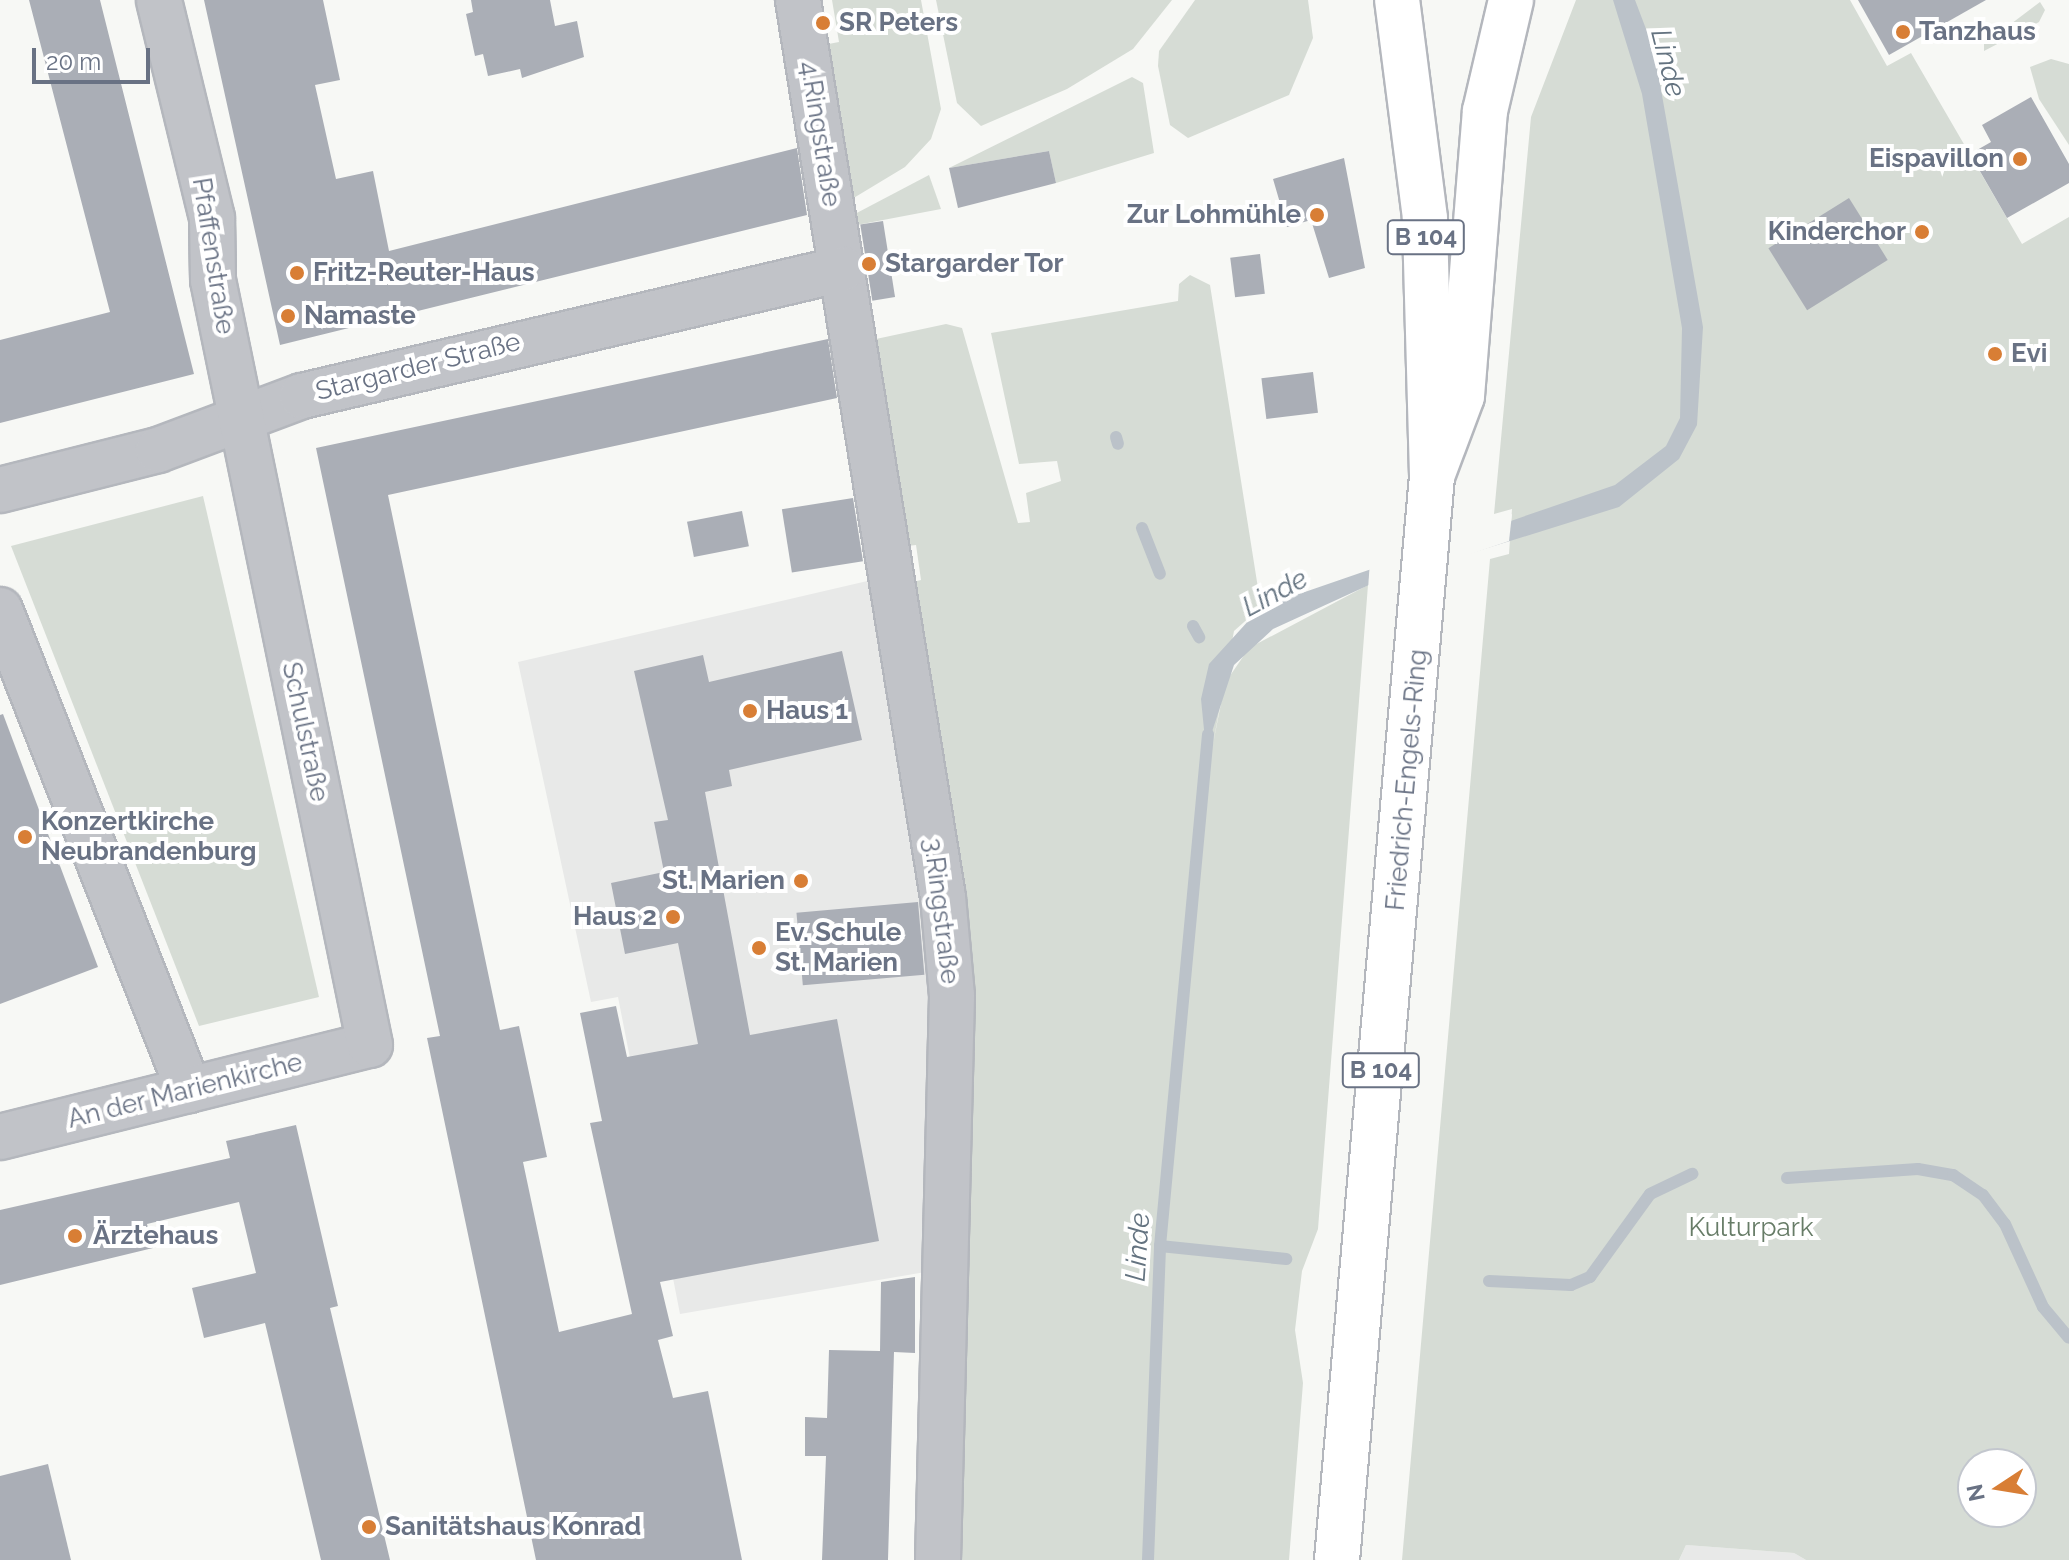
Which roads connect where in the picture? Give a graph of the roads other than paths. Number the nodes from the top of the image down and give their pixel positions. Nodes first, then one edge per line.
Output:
1 (159, 0) edge
2 (798, 0) edge
3 (1397, 0) edge
4 (1511, 0) edge
5 (842, 269) junction
6 (242, 419) junction
7 (1432, 476) junction
8 (0, 490) edge
9 (0, 610) edge
10 (370, 1045) joint
11 (189, 1090) junction
12 (0, 1137) edge
13 (938, 1560) edge
14 (1337, 1560) edge

1 - 6 street, Pfaffenstraße
2 - 5 street, 4.Ringstraße
3 - 7 main road, Friedrich-Engels-Ring / B 104
4 - 7 main road
5 - 6 street, Stargarder Straße
5 - 13 street, 3.Ringstraße
6 - 8 street, Stargarder Straße
6 - 10 street, Schulstraße
7 - 14 main road, Friedrich-Engels-Ring / B 104
9 - 11 street
10 - 11 street, An der Marienkirche
11 - 12 street, An der Marienkirche

